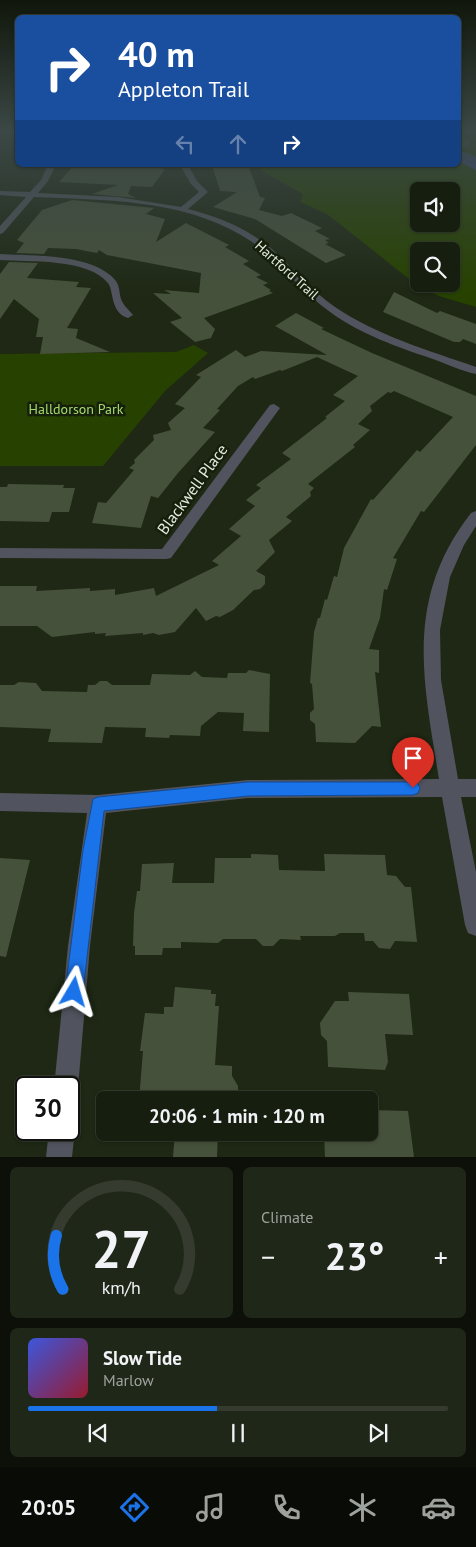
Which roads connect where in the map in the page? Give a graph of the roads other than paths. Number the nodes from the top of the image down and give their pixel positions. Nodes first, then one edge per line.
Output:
1 (41, 184) edge
2 (196, 184) edge
3 (0, 193) edge
4 (32, 195) junction
5 (184, 208) junction
6 (0, 231) edge
7 (0, 257) edge
8 (128, 315) dead end
9 (476, 371) edge
10 (274, 408) dead end
11 (476, 516) edge
12 (0, 553) edge
13 (450, 788) junction
14 (476, 788) edge
15 (0, 802) edge
16 (98, 804) junction
17 (476, 925) edge
18 (67, 1076) edge
19 (60, 1141) edge
20 (58, 1157) edge

1 - 4 street
2 - 5 street
3 - 4 street, Hartford Trail
4 - 5 street, Hartford Trail
4 - 6 street
5 - 9 street, Hartford Trail
7 - 8 street
10 - 12 street, Blackwell Place
11 - 13 street
13 - 14 street
13 - 16 street
13 - 17 street
15 - 16 street
16 - 18 street
19 - 20 street

